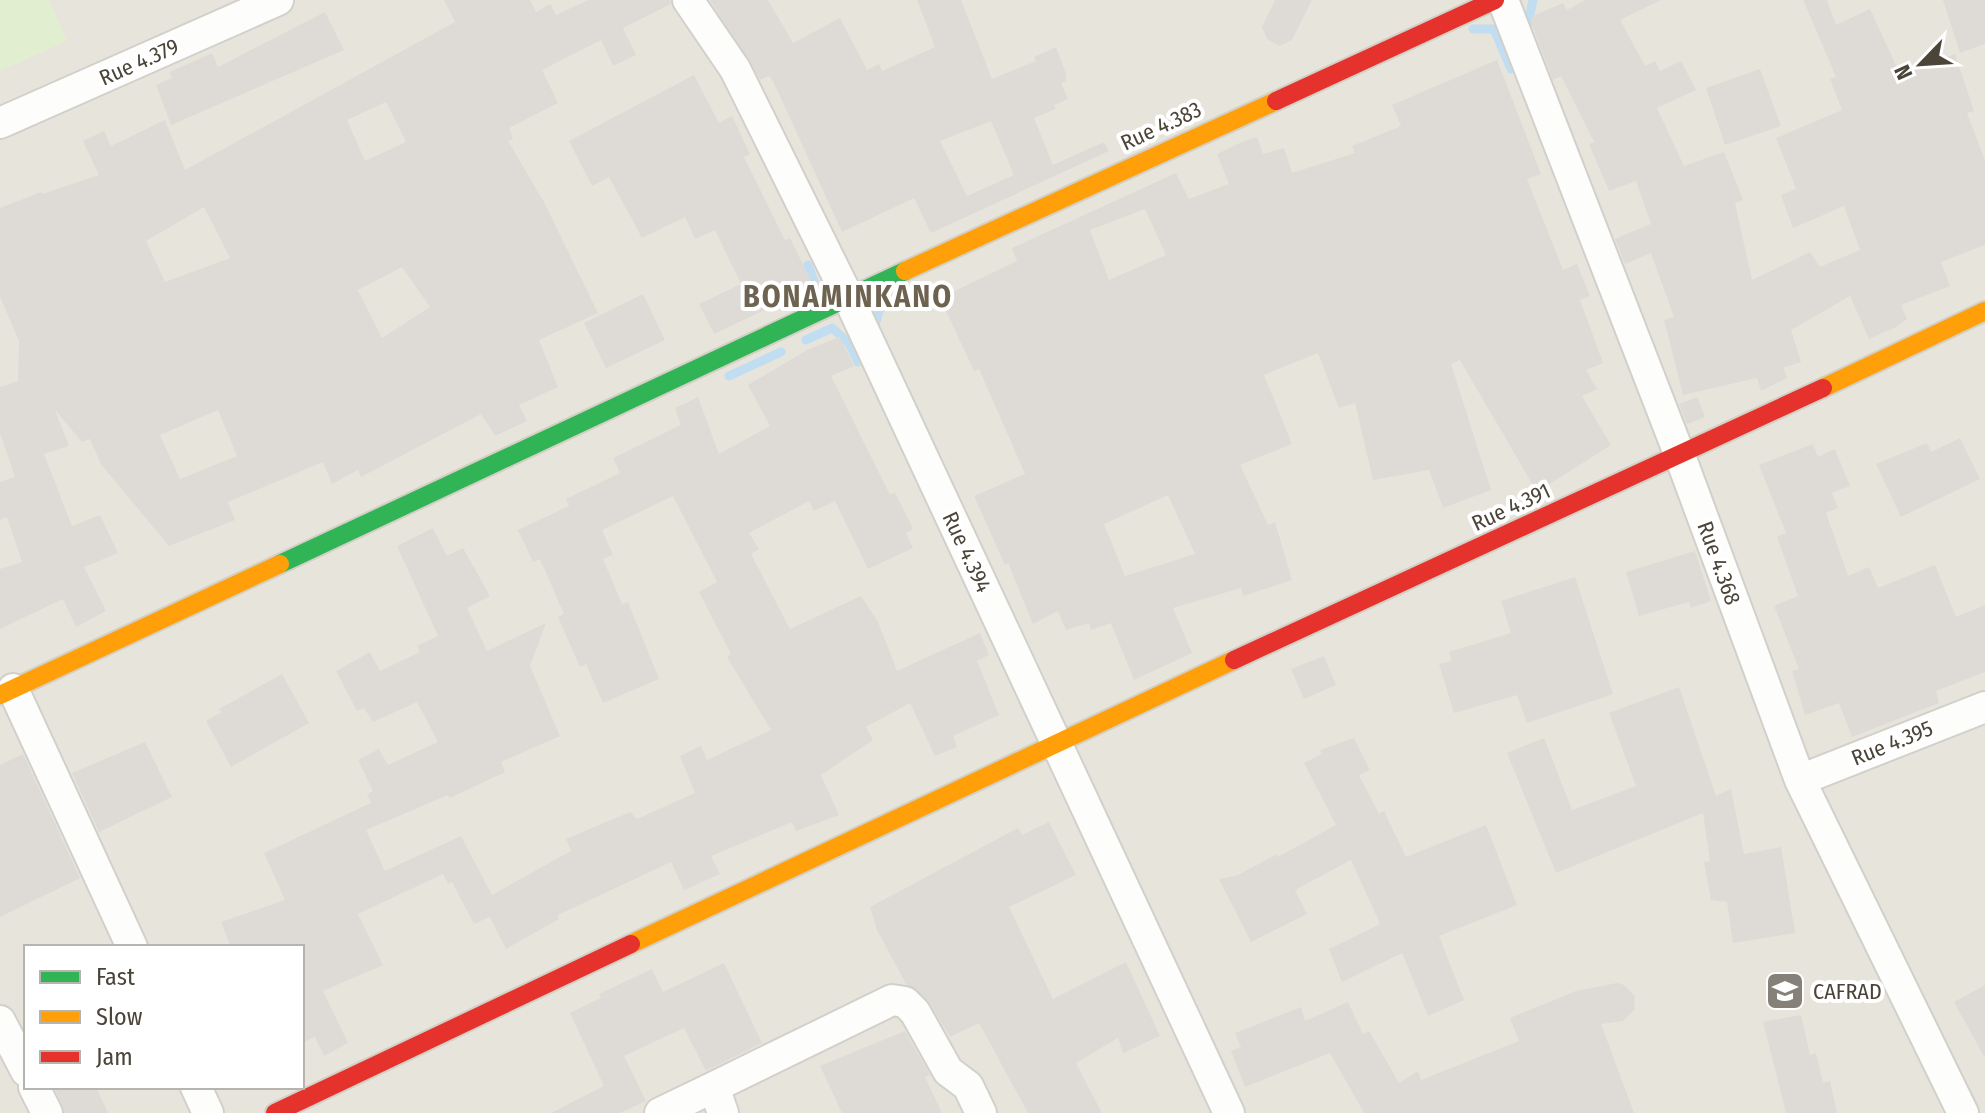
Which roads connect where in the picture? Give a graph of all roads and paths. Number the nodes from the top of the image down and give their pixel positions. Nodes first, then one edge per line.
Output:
1 (688, 0) edge
2 (1495, 0) edge
3 (1503, 0) edge
4 (273, 1) edge
5 (0, 123) edge
6 (848, 297) junction
7 (1985, 311) edge
8 (1680, 456) junction
9 (7, 692) edge
10 (1985, 707) edge
11 (1056, 742) junction
12 (1800, 780) junction
13 (131, 945) edge
14 (0, 1021) edge
15 (24, 1067) edge
16 (35, 1089) edge
17 (197, 1089) edge
18 (719, 1100) edge
19 (47, 1113) edge
20 (208, 1113) edge
21 (275, 1113) edge
22 (660, 1113) edge
23 (981, 1113) edge
24 (1229, 1113) edge
25 (1963, 1113) edge

1 - 6 street, Rue 4.394
2 - 6 street, Rue 4.383
3 - 8 street, Rue 4.368
4 - 5 street, Rue 4.379
6 - 9 street, Rue 4.383
6 - 11 street, Rue 4.394
7 - 8 street, Rue 4.391
8 - 11 street, Rue 4.391
8 - 12 street, Rue 4.368
9 - 13 street
10 - 12 street, Rue 4.395
11 - 21 street, Rue 4.391
11 - 24 street, Rue 4.394
12 - 25 street, Rue 4.368
14 - 15 street
16 - 19 street
17 - 20 street
18 - 22 street
18 - 23 street

